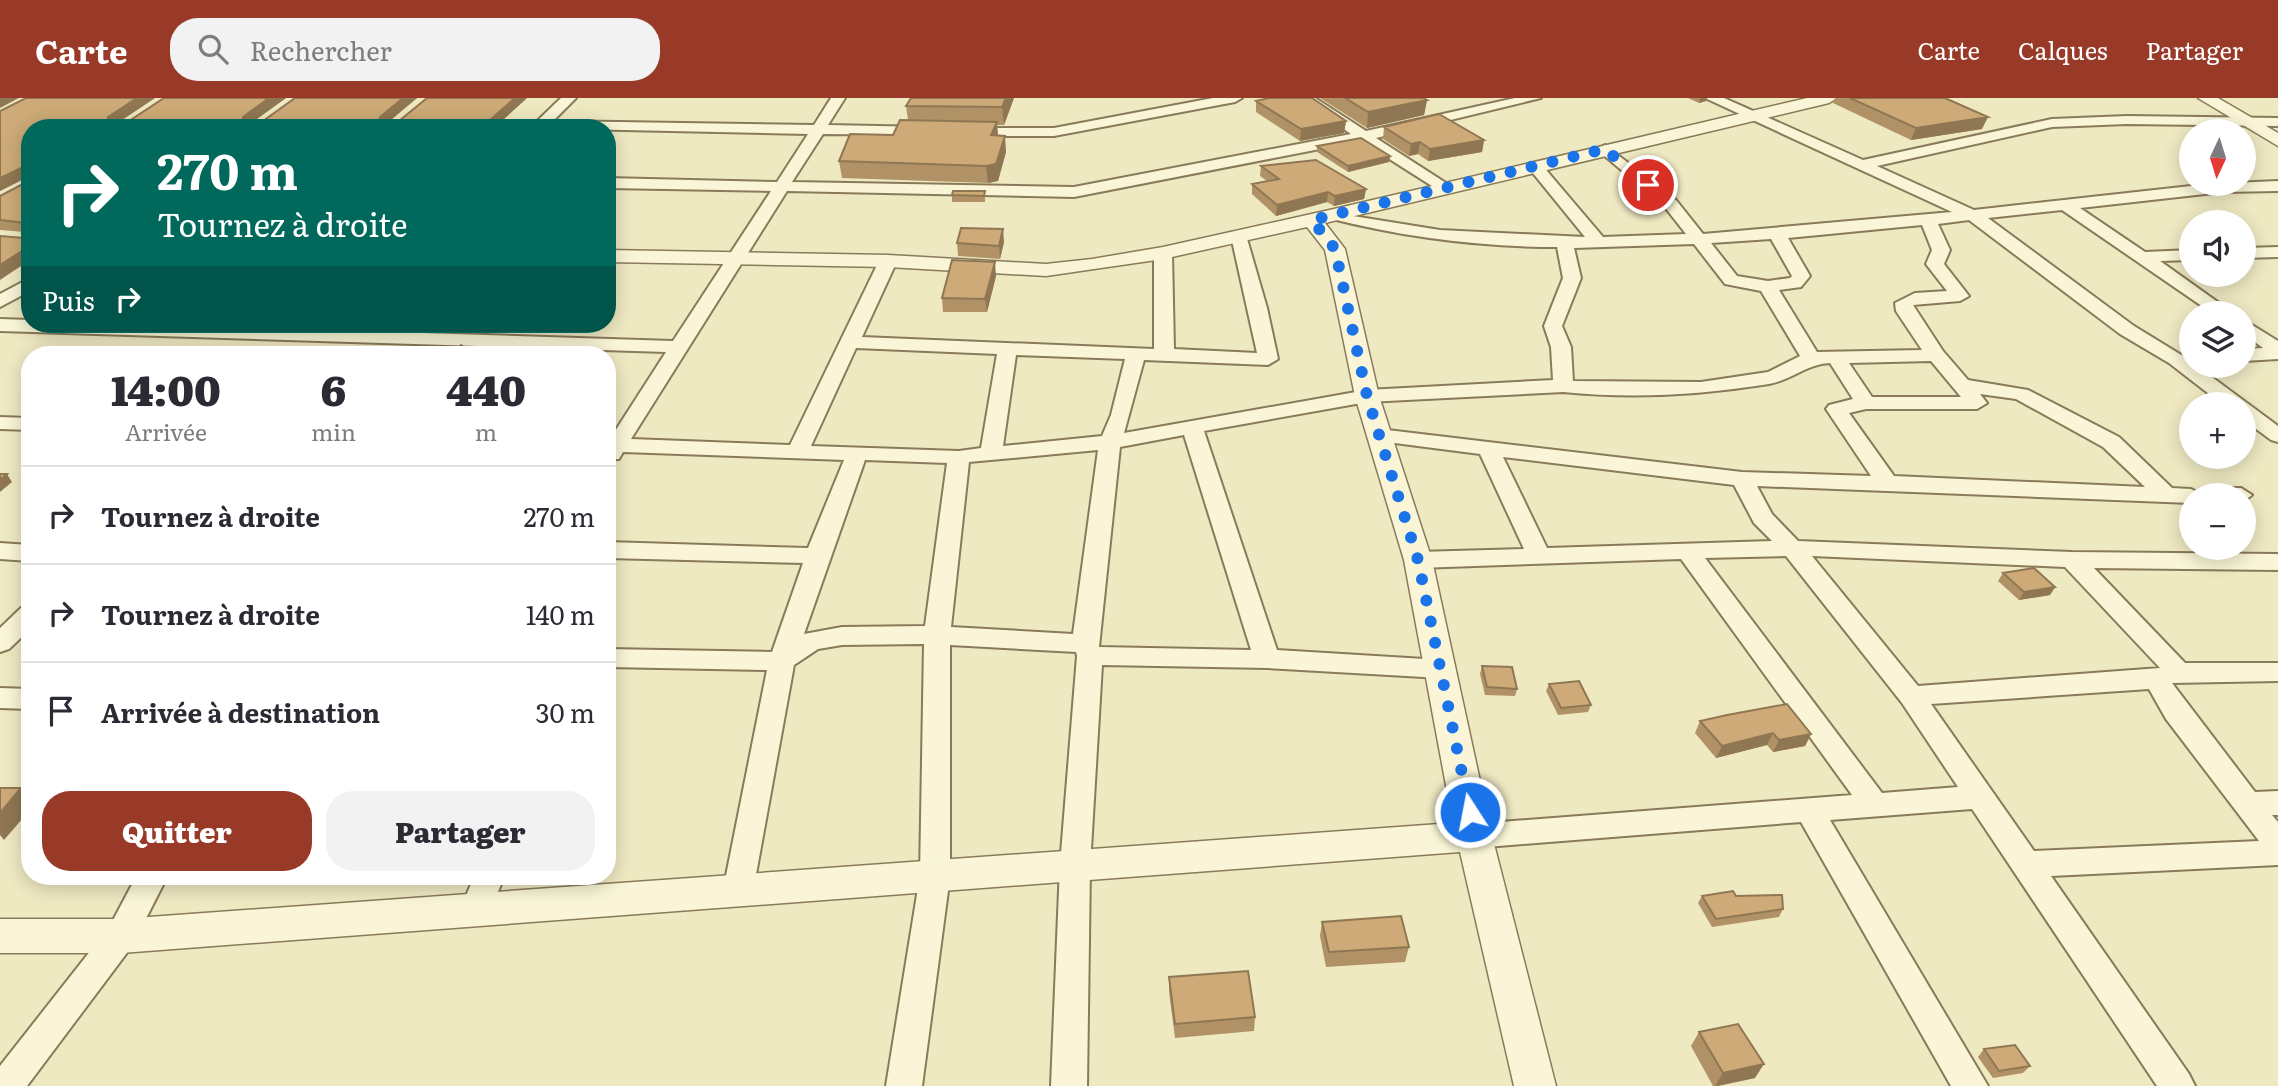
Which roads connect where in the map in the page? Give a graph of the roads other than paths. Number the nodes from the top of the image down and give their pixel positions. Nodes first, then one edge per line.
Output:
1 (569, 98) edge
2 (838, 98) edge
3 (1235, 98) edge
4 (1306, 98) edge
5 (1534, 98) edge
6 (1712, 98) edge
7 (1829, 98) edge
8 (2206, 98) edge
9 (1750, 115) junction
10 (546, 119) edge
11 (2240, 119) edge
12 (2179, 121) edge
13 (2256, 122) edge
14 (2278, 122) edge
15 (616, 127) edge
16 (2256, 128) edge
17 (816, 131) junction
18 (1364, 136) junction
19 (2278, 141) edge
20 (1605, 149) junction
21 (1862, 166) junction
22 (1536, 167) junction
23 (616, 183) edge
24 (2278, 186) edge
25 (780, 187) junction
26 (1443, 188) junction
27 (2064, 204) junction
28 (1974, 216) junction
29 (1323, 218) junction
30 (1928, 220) junction
31 (1777, 233) junction
32 (1239, 236) junction
33 (1698, 239) junction
34 (1599, 243) junction
35 (1565, 245) junction
36 (2278, 252) edge
37 (1163, 253) junction
38 (2256, 253) edge
39 (2179, 255) edge
40 (616, 256) edge
41 (2141, 257) junction
42 (732, 259) junction
43 (888, 261) junction
44 (1768, 286) junction
45 (21, 289) edge
46 (2206, 301) edge
47 (0, 302) edge
48 (0, 325) edge
49 (21, 325) edge
50 (322, 333) edge
51 (404, 333) edge
52 (2256, 335) edge
53 (851, 342) junction
54 (308, 346) edge
55 (679, 347) junction
56 (1007, 351) junction
57 (2278, 351) edge
58 (1136, 353) junction
59 (1164, 354) junction
60 (2256, 354) edge
61 (1834, 355) junction
62 (1936, 355) junction
63 (2179, 357) edge
64 (1811, 358) junction
65 (2205, 378) edge
66 (1963, 385) junction
67 (1563, 386) junction
68 (2221, 392) edge
69 (1367, 396) junction
70 (1867, 403) junction
71 (2256, 419) edge
72 (0, 423) edge
73 (21, 424) edge
74 (1192, 427) junction
75 (1379, 435) junction
76 (2278, 436) edge
77 (616, 442) edge
78 (1110, 442) junction
79 (616, 449) edge
80 (1489, 449) junction
81 (798, 451) junction
82 (857, 453) junction
83 (991, 454) junction
84 (959, 457) junction
85 (1742, 479) junction
86 (1888, 483) junction
87 (2166, 495) junction
88 (2179, 496) edge
89 (1792, 548) junction
90 (616, 550) edge
91 (0, 551) edge
92 (21, 552) edge
93 (1688, 552) junction
94 (817, 556) junction
95 (1539, 556) junction
96 (1418, 560) junction
97 (2072, 560) junction
98 (2278, 562) edge
99 (21, 623) edge
100 (937, 635) junction
101 (0, 643) edge
102 (1088, 650) junction
103 (616, 657) edge
104 (1267, 659) junction
105 (782, 661) junction
106 (1441, 669) junction
107 (2278, 672) edge
108 (2165, 676) junction
109 (1911, 696) junction
110 (0, 698) edge
111 (21, 699) edge
112 (1981, 797) junction
113 (2278, 803) edge
114 (2247, 804) junction
115 (1875, 805) junction
116 (1810, 812) junction
117 (1474, 836) junction
118 (2278, 844) edge
119 (2278, 853) edge
120 (2027, 864) junction
121 (1075, 866) junction
122 (935, 876) junction
123 (148, 885) edge
124 (738, 891) junction
125 (482, 893) edge
126 (0, 936) edge
127 (121, 936) junction
128 (6, 1086) edge
129 (904, 1086) edge
130 (1069, 1086) edge
131 (1527, 1086) edge
132 (1535, 1086) edge
133 (1970, 1086) edge
134 (2177, 1086) edge

1 - 10 street
2 - 17 street
3 - 17 street
4 - 18 street
5 - 18 street
6 - 9 street
7 - 9 street
8 - 11 street
9 - 20 street
9 - 21 street
12 - 21 street
13 - 14 street
15 - 17 street
16 - 19 street
17 - 25 street
18 - 25 street
18 - 26 street
20 - 22 street
20 - 33 street
21 - 28 street
22 - 26 street
22 - 34 street
23 - 25 street
24 - 27 street
25 - 42 street
26 - 29 street
27 - 28 street
27 - 41 street
28 - 30 street
28 - 63 street
29 - 32 street
29 - 35 street
29 - 69 street
30 - 31 street
30 - 62 street
31 - 33 street
31 - 44 street
32 - 37 street
32 - 59 street
33 - 34 street
33 - 44 street
34 - 35 street
35 - 67 street
36 - 38 street
37 - 43 street
37 - 59 street
39 - 41 street
40 - 42 street
41 - 46 street
42 - 43 street
42 - 55 street
43 - 53 street
44 - 64 street
45 - 47 street
48 - 49 street
50 - 54 street
51 - 55 street
52 - 57 street
53 - 56 street
53 - 81 street
55 - 77 street
56 - 58 street
56 - 83 street
57 - 60 street
58 - 59 street
58 - 78 street
61 - 62 street
61 - 64 street
61 - 70 street
62 - 66 street
64 - 67 street
65 - 68 street
66 - 70 street
66 - 87 street
67 - 69 street
69 - 74 street
69 - 75 street
70 - 86 street
71 - 76 street
72 - 73 street
74 - 78 street
74 - 104 street
75 - 80 street
75 - 96 street
78 - 83 street
78 - 102 street
79 - 81 street
80 - 85 street
80 - 95 street
81 - 82 street
82 - 84 street
82 - 94 street
83 - 84 street
84 - 100 street
85 - 86 street
85 - 89 street
86 - 87 street
87 - 88 street
89 - 93 street
89 - 97 street
89 - 109 street
90 - 94 street
91 - 92 street
93 - 95 street
93 - 115 street
94 - 105 street
95 - 96 street
96 - 106 street
97 - 98 street
97 - 108 street
99 - 101 street
100 - 102 street
100 - 105 street
100 - 122 street
102 - 104 street
102 - 121 street
103 - 105 street
104 - 106 street
105 - 124 street
106 - 117 street
107 - 108 street
108 - 109 street
108 - 114 street
109 - 112 street
110 - 111 street
112 - 115 street
112 - 120 street
113 - 114 street
114 - 118 street
115 - 116 street
116 - 117 street
116 - 133 street
117 - 121 street
117 - 132 street
119 - 120 street
120 - 134 street
121 - 122 street
121 - 130 street
122 - 124 street
122 - 129 street
123 - 127 street
124 - 125 street
125 - 127 street
126 - 127 street
127 - 128 street
131 - 132 street

